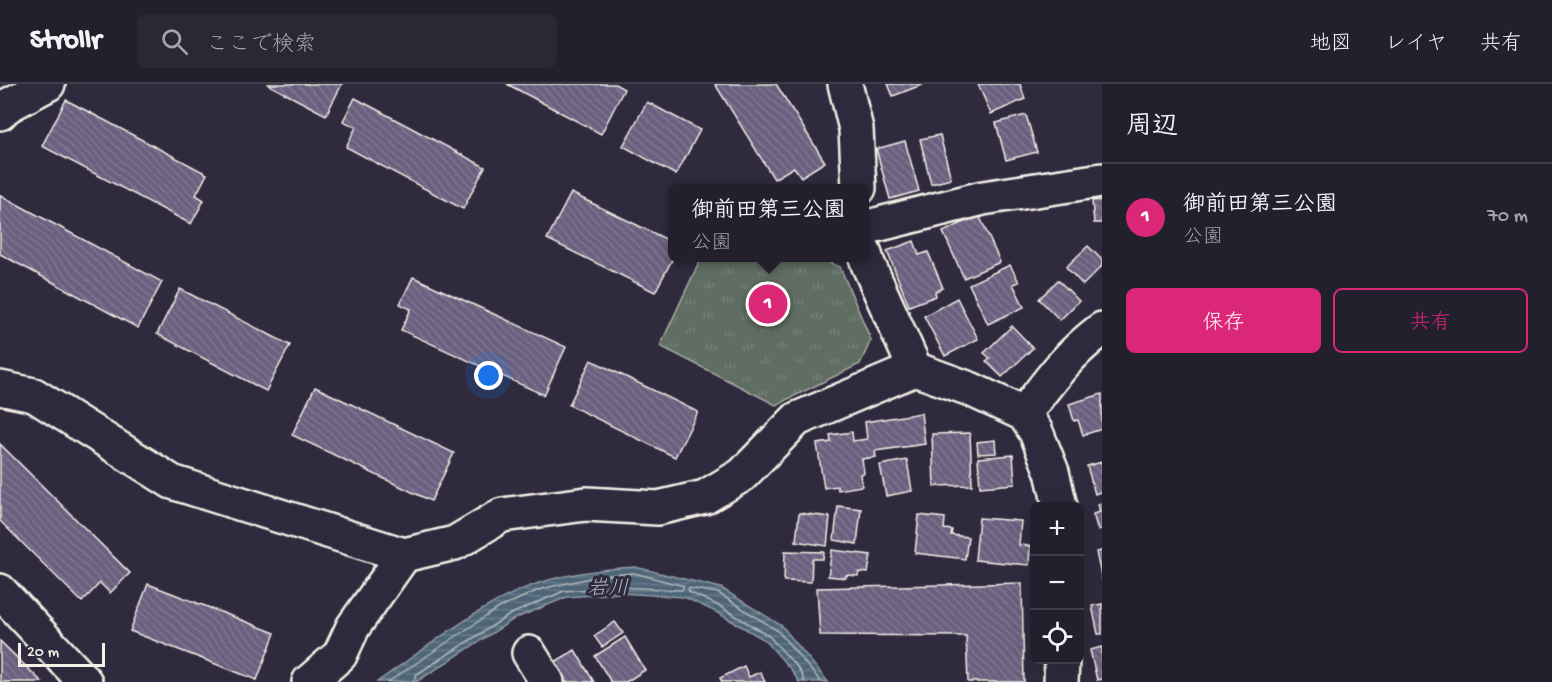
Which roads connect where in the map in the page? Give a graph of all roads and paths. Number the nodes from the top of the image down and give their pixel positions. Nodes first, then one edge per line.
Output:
1 (48, 84) edge
2 (845, 84) edge
3 (0, 113) edge
4 (1102, 180) edge
5 (859, 184) edge
6 (869, 227) edge
7 (867, 262) edge
8 (1102, 329) edge
9 (915, 369) junction
10 (0, 388) edge
11 (1024, 414) junction
12 (1059, 502) edge
13 (404, 555) junction
14 (0, 591) edge
15 (529, 654) dead end
16 (1062, 664) edge
17 (85, 682) edge
18 (309, 682) edge
19 (547, 682) edge
20 (1061, 682) edge

1 - 3 street
2 - 5 street
4 - 6 street
7 - 9 street
8 - 11 street
9 - 11 street
9 - 13 street
10 - 13 street
11 - 12 street
13 - 18 street
14 - 17 street
15 - 19 street
16 - 20 street

